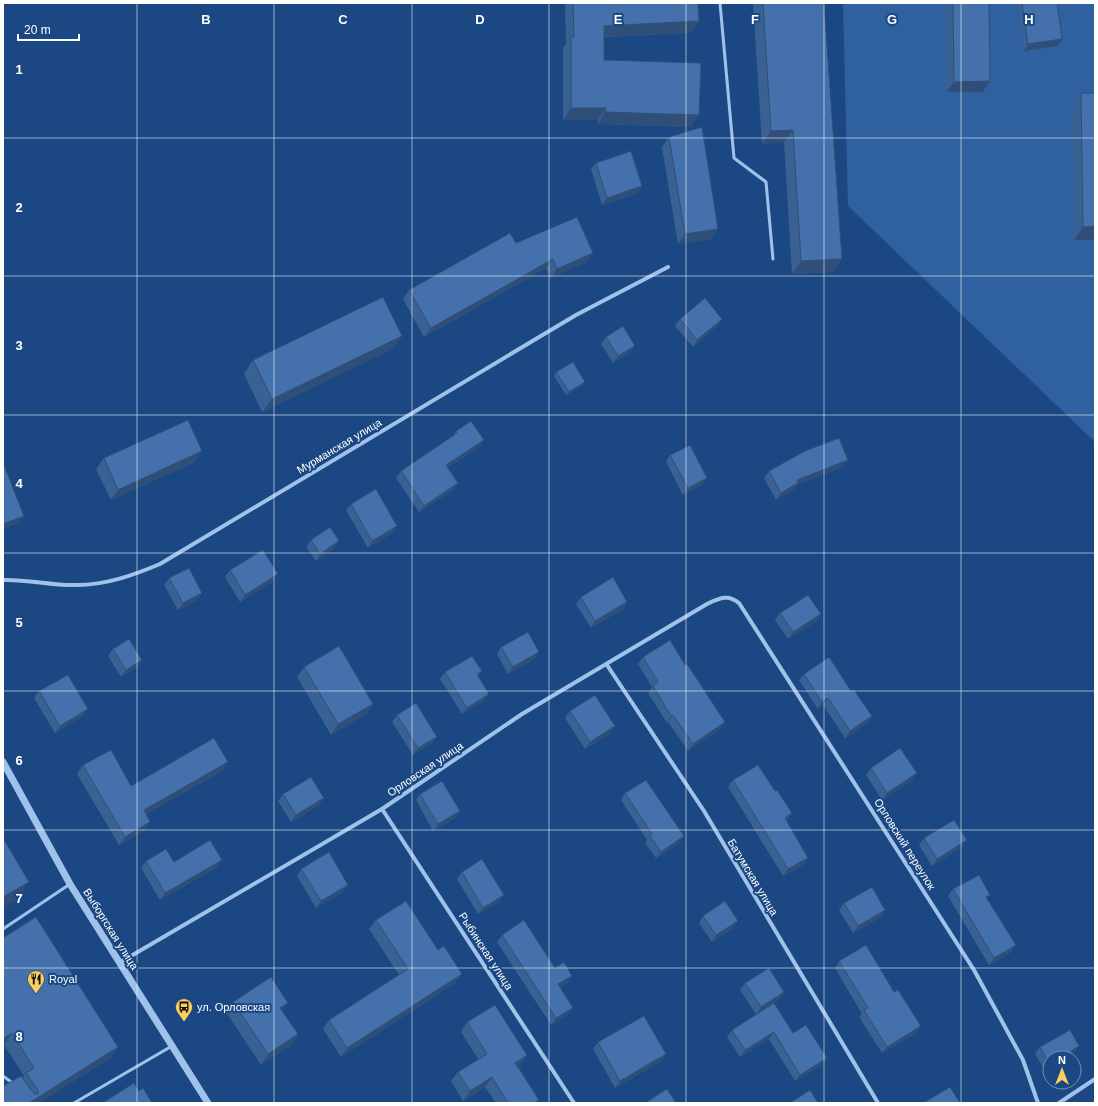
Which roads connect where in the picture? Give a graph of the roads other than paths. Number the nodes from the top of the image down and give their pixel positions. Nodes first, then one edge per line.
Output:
1 (720, 3) edge
2 (773, 258) dead end
3 (668, 267) dead end
4 (3, 580) edge
5 (739, 602) joint
6 (607, 665) junction
7 (3, 762) edge
8 (382, 809) junction
9 (70, 884) junction
10 (3, 929) edge
11 (119, 963) junction
12 (172, 1046) junction
13 (3, 1076) edge
14 (1095, 1079) edge
15 (16, 1087) edge
16 (74, 1103) edge
17 (208, 1103) edge
18 (574, 1103) edge
19 (878, 1103) edge
20 (1038, 1103) edge
21 (1059, 1103) edge

1 - 2 lane
3 - 4 street, Мурманская улица
5 - 6 street, Орловская улица
5 - 20 street, Орловский переулок
6 - 8 street, Орловская улица
6 - 19 street, Батумская улица
7 - 9 street, Выборгская улица
8 - 11 street, Орловская улица
8 - 18 street, Рыбинская улица
9 - 10 lane
9 - 11 street, Выборгская улица
11 - 12 street, Выборгская улица
12 - 16 lane
12 - 17 street, Выборгская улица
13 - 15 lane
14 - 21 street

